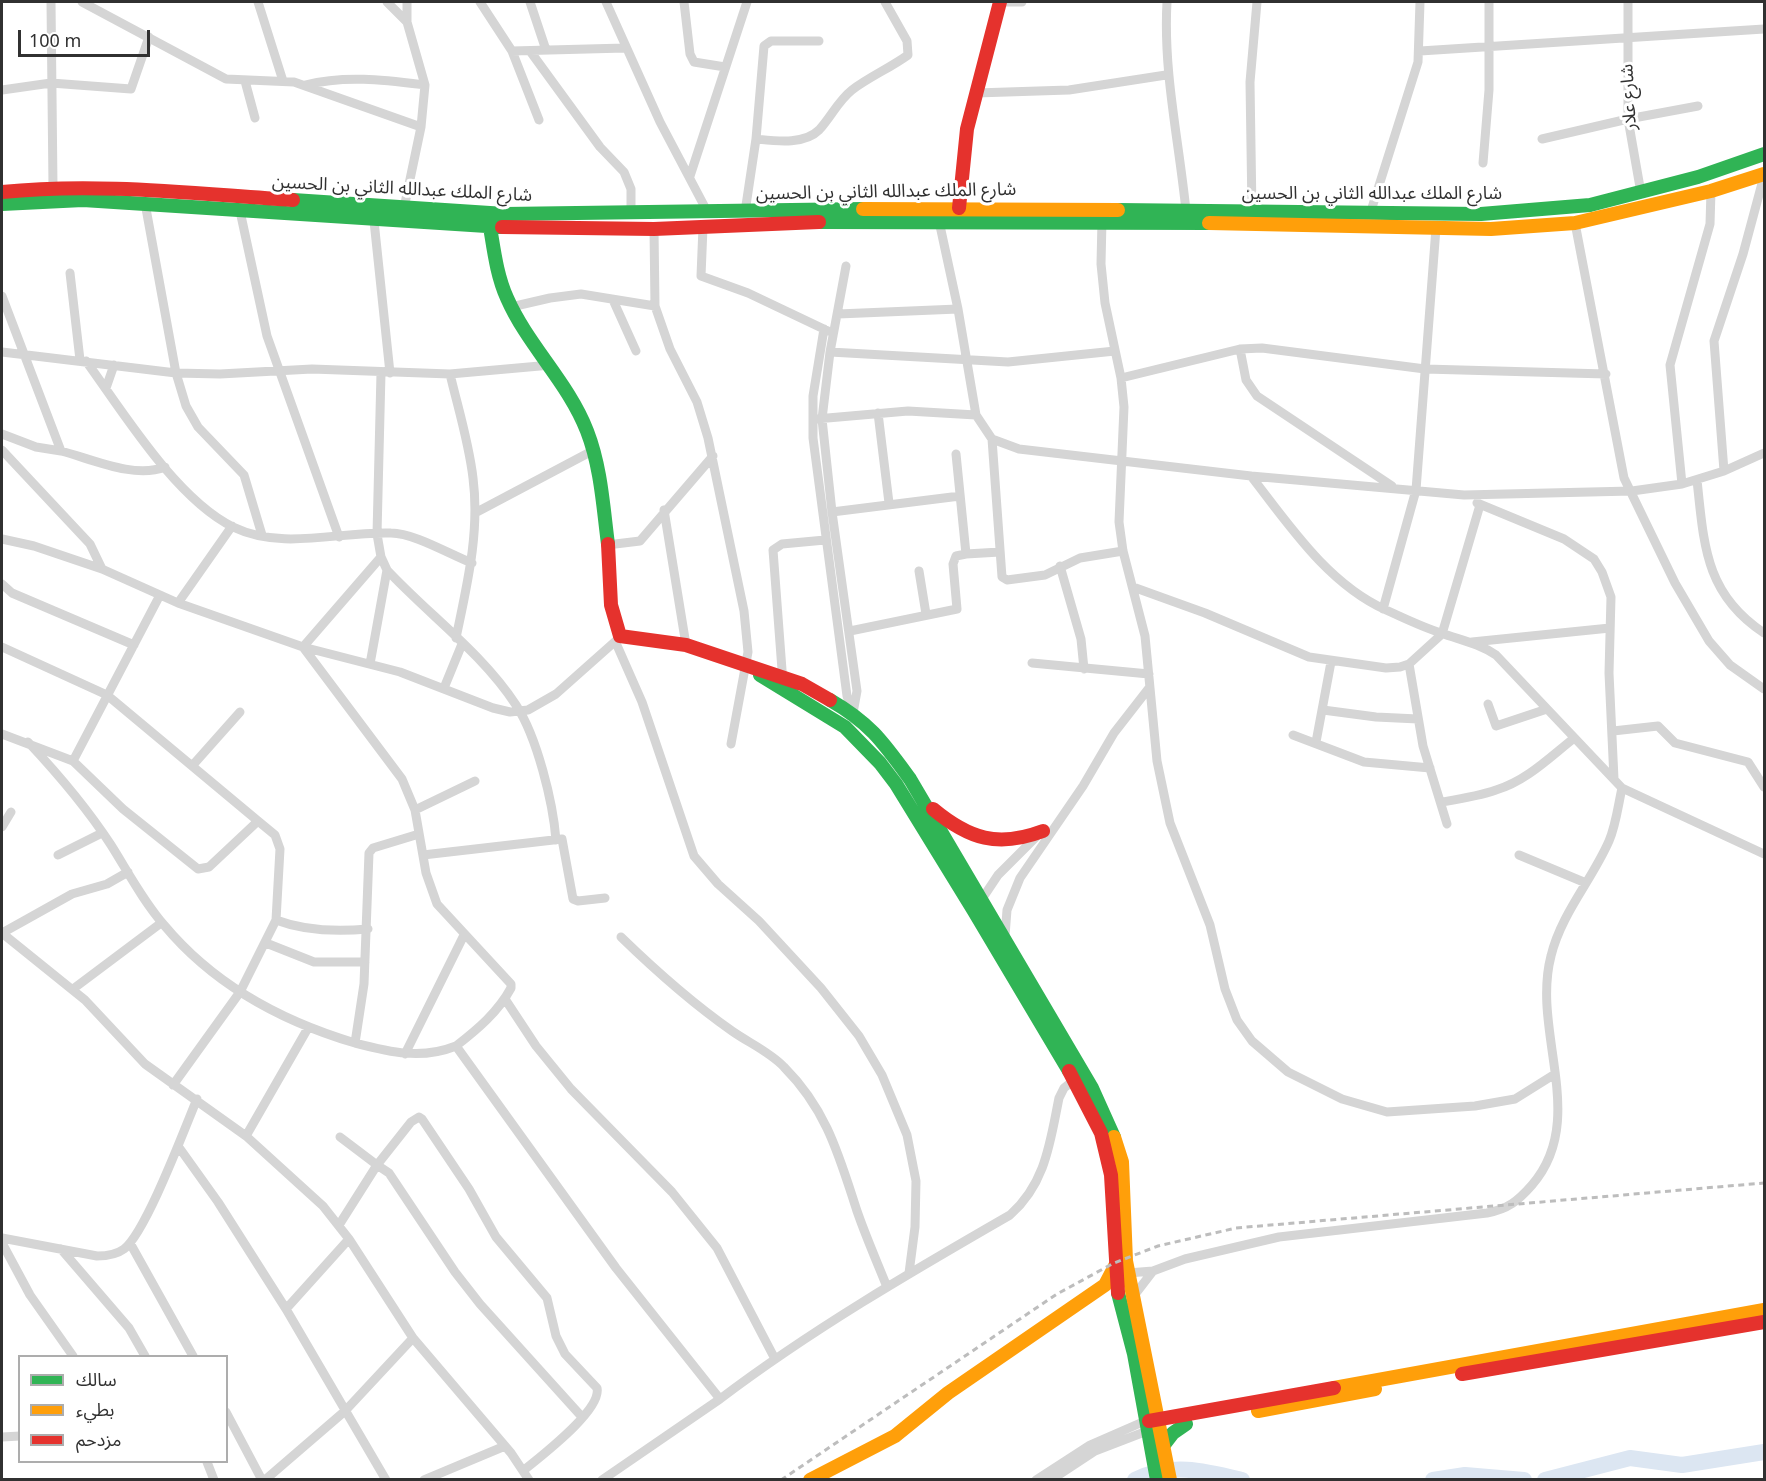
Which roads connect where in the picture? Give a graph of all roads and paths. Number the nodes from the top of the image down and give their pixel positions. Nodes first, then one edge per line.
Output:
1 (51, 2) edge
2 (82, 2) edge
3 (258, 2) edge
4 (387, 2) edge
5 (407, 2) edge
6 (480, 2) edge
7 (530, 2) edge
8 (606, 2) edge
9 (684, 2) edge
10 (747, 2) edge
11 (885, 2) edge
12 (1000, 2) edge
13 (1022, 2) edge
14 (1167, 2) edge
15 (1257, 2) edge
16 (1420, 2) edge
17 (1489, 2) edge
18 (1628, 2) edge
19 (407, 22) junction
20 (1764, 29) edge
21 (149, 37) junction
22 (1628, 38) junction
23 (819, 41) dead end
24 (1490, 47) junction
25 (625, 48) junction
26 (546, 50) junction
27 (512, 51) junction
28 (530, 51) junction
29 (1420, 51) junction
30 (725, 67) junction
31 (1166, 75) junction
32 (245, 81) junction
33 (283, 81) junction
34 (51, 83) junction
35 (304, 85) junction
36 (425, 85) junction
37 (2, 90) edge
38 (976, 93) junction
39 (1698, 106) dead end
40 (255, 118) dead end
41 (1628, 119) junction
42 (539, 120) dead end
43 (421, 127) junction
44 (756, 139) junction
45 (1542, 140) dead end
46 (1764, 154) edge
47 (1483, 163) dead end
48 (1764, 175) edge
49 (690, 176) junction
50 (53, 187) junction
51 (2, 192) edge
52 (1711, 192) junction
53 (1641, 193) junction
54 (200, 201) junction
55 (215, 202) junction
56 (145, 203) junction
57 (2, 204) edge
58 (404, 208) junction
59 (959, 208) junction
60 (240, 211) junction
61 (1186, 211) junction
62 (746, 212) junction
63 (1252, 212) junction
64 (708, 213) junction
65 (631, 214) junction
66 (1370, 214) junction
67 (1310, 218) junction
68 (1344, 219) junction
69 (374, 221) junction
70 (939, 221) junction
71 (1102, 221) junction
72 (1575, 223) junction
73 (490, 227) junction
74 (703, 227) junction
75 (1436, 228) junction
76 (654, 229) junction
77 (846, 266) dead end
78 (70, 273) dead end
79 (2, 296) edge
80 (613, 300) junction
81 (655, 306) junction
82 (511, 307) junction
83 (958, 309) junction
84 (838, 314) junction
85 (829, 331) junction
86 (1240, 350) junction
87 (636, 351) dead end
88 (1115, 351) junction
89 (2, 352) edge
90 (830, 352) junction
91 (23, 354) junction
92 (967, 360) junction
93 (83, 361) junction
94 (114, 365) junction
95 (551, 365) junction
96 (279, 369) junction
97 (1425, 369) junction
98 (176, 372) junction
99 (386, 373) junction
100 (450, 374) junction
101 (1606, 374) junction
102 (1121, 378) junction
103 (106, 388) junction
104 (878, 413) junction
105 (975, 415) junction
106 (817, 419) junction
107 (2, 434) edge
108 (992, 439) junction
109 (2, 450) edge
110 (594, 450) junction
111 (61, 451) junction
112 (1764, 453) edge
113 (956, 454) dead end
114 (713, 456) junction
115 (1121, 461) junction
116 (165, 467) junction
117 (1724, 471) junction
118 (1251, 476) junction
119 (1697, 480) junction
120 (1682, 484) junction
121 (1394, 487) junction
122 (1416, 490) junction
123 (1632, 491) junction
124 (1464, 495) junction
125 (960, 496) junction
126 (889, 503) junction
127 (1480, 505) junction
128 (664, 510) junction
129 (832, 512) junction
130 (475, 513) junction
131 (232, 526) junction
132 (377, 534) junction
133 (262, 535) junction
134 (339, 537) junction
135 (2, 539) edge
136 (825, 540) junction
137 (608, 545) junction
138 (1123, 551) junction
139 (1000, 552) junction
140 (966, 554) junction
141 (381, 557) junction
142 (472, 562) junction
143 (1060, 566) junction
144 (102, 569) junction
145 (387, 570) junction
146 (919, 571) dead end
147 (2, 584) edge
148 (1133, 587) junction
149 (160, 595) junction
150 (178, 603) junction
151 (1383, 609) junction
152 (926, 614) junction
153 (1610, 628) junction
154 (850, 631) junction
155 (1764, 633) edge
156 (1442, 634) junction
157 (618, 639) junction
158 (459, 641) junction
159 (1471, 642) junction
160 (134, 645) junction
161 (686, 645) junction
162 (2, 647) edge
163 (303, 647) junction
164 (1331, 662) junction
165 (1032, 663) dead end
166 (370, 664) junction
167 (742, 664) junction
168 (1409, 664) junction
169 (1084, 669) junction
170 (1149, 674) junction
171 (783, 682) junction
172 (444, 688) junction
173 (1149, 688) junction
174 (1764, 689) edge
175 (107, 695) junction
176 (1488, 704) dead end
177 (1546, 709) junction
178 (1323, 710) junction
179 (240, 712) dead end
180 (520, 712) junction
181 (853, 713) junction
182 (1418, 719) junction
183 (845, 727) junction
184 (1613, 731) junction
185 (2, 734) edge
186 (1293, 735) dead end
187 (1573, 739) junction
188 (28, 742) junction
189 (1317, 742) junction
190 (731, 744) dead end
191 (73, 761) junction
192 (192, 766) junction
193 (1430, 768) junction
194 (1614, 779) junction
195 (475, 781) dead end
196 (1764, 787) edge
197 (1622, 788) junction
198 (920, 797) junction
199 (1442, 802) junction
200 (415, 810) junction
201 (11, 812) dead end
202 (258, 821) junction
203 (1057, 821) junction
204 (1447, 824) dead end
205 (2, 827) edge
206 (1043, 831) junction
207 (102, 833) junction
208 (419, 834) junction
209 (556, 840) junction
210 (1764, 854) edge
211 (58, 855) dead end
212 (423, 855) junction
213 (1519, 855) dead end
214 (128, 872) junction
215 (1586, 883) junction
216 (605, 898) dead end
217 (982, 899) junction
218 (974, 911) junction
219 (276, 920) junction
220 (161, 922) junction
221 (368, 929) junction
222 (2, 933) edge
223 (464, 935) junction
224 (1005, 936) junction
225 (621, 937) dead end
226 (266, 943) junction
227 (365, 962) junction
228 (73, 989) junction
229 (240, 992) junction
230 (505, 999) junction
231 (308, 1028) junction
232 (355, 1043) junction
233 (456, 1046) junction
234 (405, 1054) junction
235 (1555, 1074) junction
236 (1079, 1077) junction
237 (173, 1085) junction
238 (196, 1099) junction
239 (246, 1136) junction
240 (339, 1137) dead end
241 (178, 1146) junction
242 (377, 1165) junction
243 (339, 1225) junction
244 (2, 1238) edge
245 (349, 1239) junction
246 (2, 1243) edge
247 (130, 1243) junction
248 (61, 1249) junction
249 (1123, 1266) junction
250 (1153, 1272) junction
251 (909, 1274) junction
252 (887, 1287) junction
253 (1100, 1288) junction
254 (1118, 1292) junction
255 (1133, 1297) junction
256 (285, 1309) junction
257 (1764, 1310) edge
258 (1740, 1320) junction
259 (1764, 1322) edge
260 (413, 1338) junction
261 (72, 1355) edge
262 (144, 1355) edge
263 (192, 1355) edge
264 (775, 1359) junction
265 (1153, 1392) junction
266 (720, 1399) junction
267 (345, 1411) junction
268 (228, 1416) edge
269 (582, 1417) junction
270 (1187, 1420) junction
271 (1153, 1425) junction
272 (18, 1436) edge
273 (2, 1437) edge
274 (505, 1446) junction
275 (1159, 1448) junction
276 (208, 1463) edge
277 (524, 1470) junction
278 (1165, 1478) edge
279 (214, 1479) edge
280 (264, 1479) edge
281 (386, 1479) edge
282 (424, 1479) edge
283 (529, 1479) edge
284 (602, 1479) edge
285 (810, 1479) edge
286 (1036, 1479) edge
287 (1051, 1479) edge

1 - 34 street
2 - 21 street
3 - 33 street
4 - 19 street
5 - 19 street
6 - 27 street
7 - 26 street
8 - 25 street
9 - 30 street
10 - 30 street
11 - 44 street
12 - 13 street
12 - 38 street
14 - 31 street
15 - 63 street
16 - 29 street
17 - 24 street
18 - 22 street, شارع علار
19 - 36 street
20 - 22 street
21 - 32 street
21 - 34 street
22 - 24 street
22 - 41 street, شارع علار
23 - 44 street
24 - 29 street
24 - 47 street
25 - 26 street
25 - 49 street
26 - 28 street
27 - 28 street
27 - 42 street
28 - 65 street
29 - 66 street
30 - 49 street
31 - 38 street
31 - 61 street
32 - 33 street
32 - 40 street
33 - 35 street
34 - 37 street
34 - 50 street
35 - 36 street
35 - 43 street
36 - 43 street
38 - 59 street
39 - 41 street
41 - 45 street
41 - 53 street, شارع علار
43 - 58 street
44 - 62 street
46 - 53 street, شارع الملك عبدالله الثاني بن الحسين
48 - 52 street, شارع الملك عبدالله الثاني بن الحسين
48 - 117 street
49 - 64 street
50 - 51 street, شارع الملك عبدالله الثاني بن الحسين
50 - 54 street, شارع الملك عبدالله الثاني بن الحسين
52 - 72 street, شارع الملك عبدالله الثاني بن الحسين
52 - 120 street
53 - 66 street, شارع الملك عبدالله الثاني بن الحسين
54 - 55 street, شارع الملك عبدالله الثاني بن الحسين
54 - 56 street, شارع الملك عبدالله الثاني بن الحسين
55 - 58 street, شارع الملك عبدالله الثاني بن الحسين
55 - 60 street, شارع الملك عبدالله الثاني بن الحسين
56 - 57 street, شارع الملك عبدالله الثاني بن الحسين
56 - 98 street
58 - 65 street, شارع الملك عبدالله الثاني بن الحسين
59 - 61 street, شارع الملك عبدالله الثاني بن الحسين
59 - 62 street, شارع الملك عبدالله الثاني بن الحسين
60 - 69 street, شارع الملك عبدالله الثاني بن الحسين
60 - 96 street
61 - 63 street, شارع الملك عبدالله الثاني بن الحسين
62 - 64 street, شارع الملك عبدالله الثاني بن الحسين
63 - 67 street, شارع الملك عبدالله الثاني بن الحسين
64 - 65 street, شارع الملك عبدالله الثاني بن الحسين
66 - 68 street, شارع الملك عبدالله الثاني بن الحسين
67 - 68 street, شارع الملك عبدالله الثاني بن الحسين
67 - 71 street, شارع الملك عبدالله الثاني بن الحسين
68 - 75 street, شارع الملك عبدالله الثاني بن الحسين
69 - 73 street, شارع الملك عبدالله الثاني بن الحسين
69 - 99 street
70 - 71 street, شارع الملك عبدالله الثاني بن الحسين
70 - 74 street, شارع الملك عبدالله الثاني بن الحسين
70 - 83 street
71 - 88 street
72 - 75 street, شارع الملك عبدالله الثاني بن الحسين
72 - 101 street
73 - 76 street, شارع الملك عبدالله الثاني بن الحسين
73 - 82 street
74 - 76 street, شارع الملك عبدالله الثاني بن الحسين
74 - 85 street
75 - 97 street
76 - 81 street
77 - 84 street
78 - 93 street
79 - 91 street
80 - 81 street
80 - 82 street
80 - 87 street
81 - 114 street
82 - 95 street
83 - 84 street
83 - 92 street
84 - 85 street
85 - 90 street
85 - 106 street
86 - 97 street
86 - 102 street
86 - 121 street
88 - 92 street
88 - 102 street
89 - 91 street
90 - 92 street
90 - 106 street
91 - 93 street
91 - 111 street
92 - 105 street
93 - 94 street
93 - 103 street
94 - 98 street
94 - 103 street
95 - 100 street
95 - 110 street
96 - 98 street
96 - 99 street
96 - 134 street
97 - 101 street
97 - 122 street
98 - 133 street
99 - 100 street
99 - 132 street
100 - 130 street
101 - 123 street
102 - 115 street
103 - 116 street
104 - 105 street
104 - 106 street
104 - 126 street
105 - 108 street
106 - 129 street
106 - 136 street
107 - 111 street
108 - 115 street
108 - 139 street
109 - 144 street
110 - 130 street
110 - 137 street
111 - 116 street
112 - 117 street
113 - 125 street
114 - 128 street
114 - 167 street
115 - 118 street
115 - 138 street
116 - 131 street
117 - 119 street
118 - 121 street
118 - 151 street
119 - 120 street
119 - 155 street
120 - 123 street
121 - 122 street
122 - 124 street
122 - 151 street
123 - 124 street
123 - 174 street
124 - 127 street
125 - 126 street
125 - 140 street
126 - 129 street
127 - 153 street
127 - 156 street
128 - 137 street
128 - 161 street
129 - 154 street
130 - 142 street
131 - 133 street
131 - 150 street
132 - 134 street
132 - 141 street
132 - 142 street
133 - 134 street
135 - 144 street
136 - 171 street
136 - 181 street
137 - 157 street
138 - 143 street
138 - 148 street
139 - 140 street
139 - 143 street
140 - 152 street
141 - 145 street
141 - 163 street
142 - 158 street
143 - 169 street
144 - 149 street
145 - 158 street
145 - 166 street
146 - 152 street
147 - 160 street
148 - 164 street
148 - 170 street
149 - 150 street
149 - 160 street
150 - 163 street
151 - 156 street
152 - 154 street
153 - 159 street
153 - 184 street
154 - 181 street
156 - 159 street
156 - 168 street
157 - 161 street
157 - 180 street
157 - 251 street
158 - 172 street
158 - 180 street
159 - 177 street
160 - 175 street
161 - 167 street
162 - 175 street
163 - 166 street
163 - 200 street
164 - 168 street
164 - 178 street
165 - 169 street
166 - 172 street
167 - 171 street
167 - 190 street
168 - 182 street
169 - 170 street
170 - 173 street
171 - 181 street
171 - 183 street
172 - 180 street
173 - 203 street
173 - 235 street
175 - 191 street
175 - 192 street
176 - 177 street
177 - 187 street
178 - 182 street
178 - 189 street
179 - 192 street
180 - 209 street
181 - 183 street
181 - 198 street
182 - 193 street
183 - 218 street
184 - 194 street
184 - 196 street
185 - 188 street
186 - 189 street
187 - 194 street
187 - 199 street
188 - 191 street
188 - 207 street
189 - 193 street
191 - 202 street
192 - 202 street
193 - 199 street
194 - 197 street
195 - 200 street
197 - 210 street
197 - 215 street
198 - 206 street
198 - 217 street
199 - 204 street
200 - 208 street
201 - 205 street
202 - 219 street
203 - 206 street
203 - 224 street
206 - 217 street
207 - 211 street
207 - 214 street
208 - 212 street
208 - 221 street
209 - 212 street
209 - 216 street
212 - 223 street
213 - 215 street
214 - 220 street
214 - 222 street
215 - 235 street
217 - 218 street
217 - 224 street
218 - 236 street
219 - 221 street
219 - 226 street
220 - 228 street
220 - 229 street
221 - 227 street
222 - 228 street
223 - 230 street
223 - 234 street
224 - 236 street
225 - 252 street
226 - 227 street
226 - 229 street
227 - 232 street
228 - 237 street
229 - 231 street
229 - 237 street
230 - 233 street
230 - 264 street
231 - 232 street
231 - 239 street
232 - 234 street
233 - 234 street
233 - 266 street
235 - 250 street
236 - 249 street
236 - 251 street
237 - 238 street
238 - 239 street
238 - 241 street
239 - 243 street
240 - 242 street
241 - 247 street
241 - 256 street
242 - 243 street
242 - 269 street
242 - 269 street
243 - 245 street
244 - 248 street
245 - 256 street
245 - 260 street
246 - 261 street
247 - 248 street
247 - 263 street
248 - 262 street
249 - 250 street
249 - 253 street
249 - 254 street
249 - 255 street
250 - 255 street
251 - 252 street
252 - 264 street
253 - 254 street
253 - 285 street
254 - 271 street
255 - 265 street
256 - 267 street
257 - 258 street
258 - 259 street
258 - 270 street
260 - 267 street
260 - 274 street
264 - 266 street
265 - 270 street
265 - 271 street
266 - 284 street
267 - 280 street
267 - 281 street
268 - 280 street
269 - 277 street
270 - 271 street
270 - 275 street
271 - 275 street
271 - 286 street
271 - 287 street
272 - 273 street
274 - 277 street
274 - 282 street
275 - 278 street
276 - 279 street
277 - 283 street

